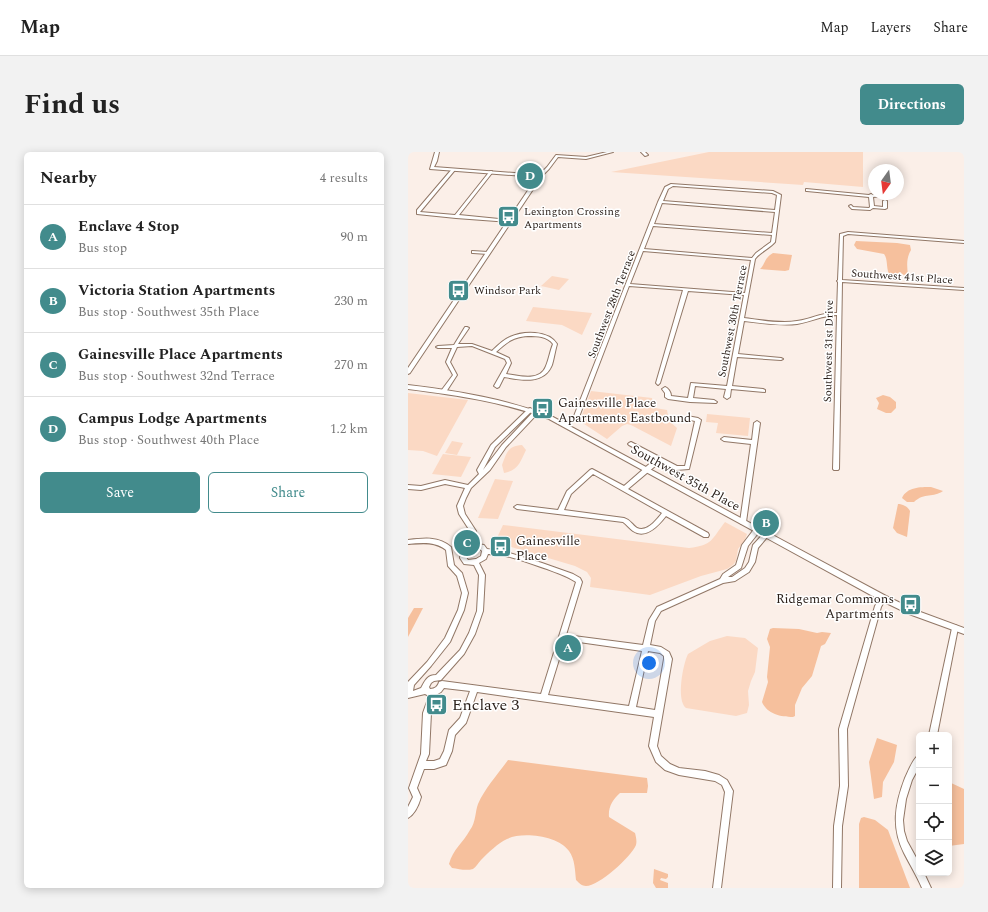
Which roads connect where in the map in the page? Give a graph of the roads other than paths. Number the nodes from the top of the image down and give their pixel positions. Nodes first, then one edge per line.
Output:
1 (437, 152) edge
2 (611, 152) edge
3 (643, 152) edge
4 (646, 155) dead end
5 (453, 170) junction
6 (490, 172) junction
7 (540, 176) junction
8 (807, 190) dead end
9 (868, 195) edge
10 (871, 200) edge
11 (885, 201) dead end
12 (660, 202) junction
13 (851, 206) dead end
14 (872, 207) junction
15 (777, 211) junction
16 (456, 217) junction
17 (509, 221) junction
18 (652, 225) junction
19 (774, 234) junction
20 (964, 242) edge
21 (641, 250) junction
22 (473, 252) dead end
23 (488, 253) junction
24 (753, 259) junction
25 (839, 281) junction
26 (629, 285) junction
27 (686, 289) junction
28 (964, 289) edge
29 (746, 294) junction
30 (839, 314) junction
31 (742, 319) junction
32 (467, 328) dead end
33 (455, 346) junction
34 (438, 347) dead end
35 (492, 352) junction
36 (735, 355) junction
37 (781, 359) dead end
38 (408, 372) edge
39 (504, 375) junction
40 (658, 384) dead end
41 (497, 386) dead end
42 (408, 387) edge
43 (729, 387) junction
44 (665, 389) dead end
45 (444, 391) junction
46 (763, 391) dead end
47 (727, 397) dead end
48 (690, 400) junction
49 (714, 402) dead end
50 (533, 411) junction
51 (687, 418) dead end
52 (757, 423) dead end
53 (566, 425) junction
54 (501, 439) junction
55 (724, 439) dead end
56 (754, 442) junction
57 (631, 444) dead end
58 (496, 453) junction
59 (659, 459) junction
60 (836, 469) dead end
61 (647, 470) junction
62 (482, 474) junction
63 (469, 487) junction
64 (408, 488) edge
65 (624, 489) junction
66 (517, 507) dead end
67 (560, 512) junction
68 (665, 513) junction
69 (743, 522) junction
70 (757, 530) junction
71 (706, 535) dead end
72 (766, 535) junction
73 (408, 542) edge
74 (745, 545) junction
75 (475, 546) junction
76 (754, 549) junction
77 (485, 552) junction
78 (463, 558) junction
79 (450, 562) junction
80 (476, 563) junction
81 (722, 581) junction
82 (882, 598) junction
83 (955, 628) junction
84 (964, 631) edge
85 (562, 637) junction
86 (645, 648) junction
87 (440, 681) junction
88 (475, 688) junction
89 (429, 691) junction
90 (408, 695) edge
91 (544, 698) junction
92 (632, 710) junction
93 (658, 714) junction
94 (935, 732) edge
95 (422, 765) junction
96 (916, 765) edge
97 (411, 789) edge
98 (408, 814) edge
99 (916, 866) edge
100 (921, 876) edge
101 (717, 888) edge
102 (837, 888) edge
103 (928, 888) edge

1 - 5 street
2 - 7 street
3 - 4 street
5 - 6 street
5 - 16 street
6 - 7 street
6 - 16 street
7 - 17 street
8 - 9 street
10 - 14 street
11 - 14 street
12 - 15 street
12 - 15 street, Southwest 28th Terrace
12 - 18 street, Southwest 28th Terrace
13 - 14 street
15 - 19 street
16 - 17 street
17 - 23 street
18 - 19 street
18 - 21 street, Southwest 28th Terrace
19 - 24 street, Southwest 30th Terrace
20 - 25 street, Southwest 31st Drive
21 - 24 street
21 - 26 street, Southwest 28th Terrace
22 - 23 street
23 - 38 street
24 - 29 street, Southwest 30th Terrace
25 - 28 street, Southwest 41st Place
25 - 30 street, Southwest 31st Drive
26 - 27 street
26 - 53 street, Southwest 28th Terrace
27 - 29 street
27 - 40 street
29 - 31 street, Southwest 30th Terrace
30 - 31 street
30 - 60 street, Southwest 31st Drive
31 - 36 street, Southwest 30th Terrace
32 - 33 street
33 - 34 street
33 - 35 street
33 - 45 street
35 - 39 street
35 - 39 street
36 - 37 street
36 - 43 street, Southwest 30th Terrace
39 - 41 street
42 - 45 street, Southwest 35th Place
43 - 46 street
43 - 47 street, Southwest 30th Terrace
43 - 48 street
44 - 48 street
45 - 50 street, Southwest 35th Place
48 - 49 street
50 - 53 street, Southwest 35th Place
50 - 54 street
50 - 58 street
51 - 59 street
52 - 56 street
53 - 61 street, Southwest 35th Place
54 - 58 street
54 - 62 street
55 - 56 street
56 - 69 street
57 - 59 street
58 - 62 street
59 - 61 street
61 - 65 street
61 - 69 street, Southwest 35th Place
62 - 63 street
63 - 64 street
63 - 75 street
65 - 67 street
65 - 68 street
66 - 67 street
67 - 68 street
68 - 71 street
69 - 70 street, Southwest 35th Place
70 - 72 street, Southwest 35th Place
70 - 74 street
72 - 76 street
72 - 82 street, Southwest 35th Place
73 - 79 street
74 - 76 street
74 - 81 street
75 - 77 street
75 - 78 street
76 - 81 street
77 - 80 street
77 - 85 street
78 - 79 street
78 - 80 street
79 - 90 street
80 - 87 street
81 - 86 street
82 - 83 street, Southwest 35th Place
82 - 102 street
83 - 84 street, Southwest 35th Place
83 - 94 street
85 - 86 street
85 - 91 street
86 - 92 street
86 - 93 street
87 - 88 street
87 - 89 street
87 - 89 street
88 - 91 street
88 - 95 street
89 - 90 street
89 - 95 street
91 - 92 street
92 - 93 street
93 - 101 street
95 - 97 street
96 - 99 street
97 - 98 street
100 - 103 street

